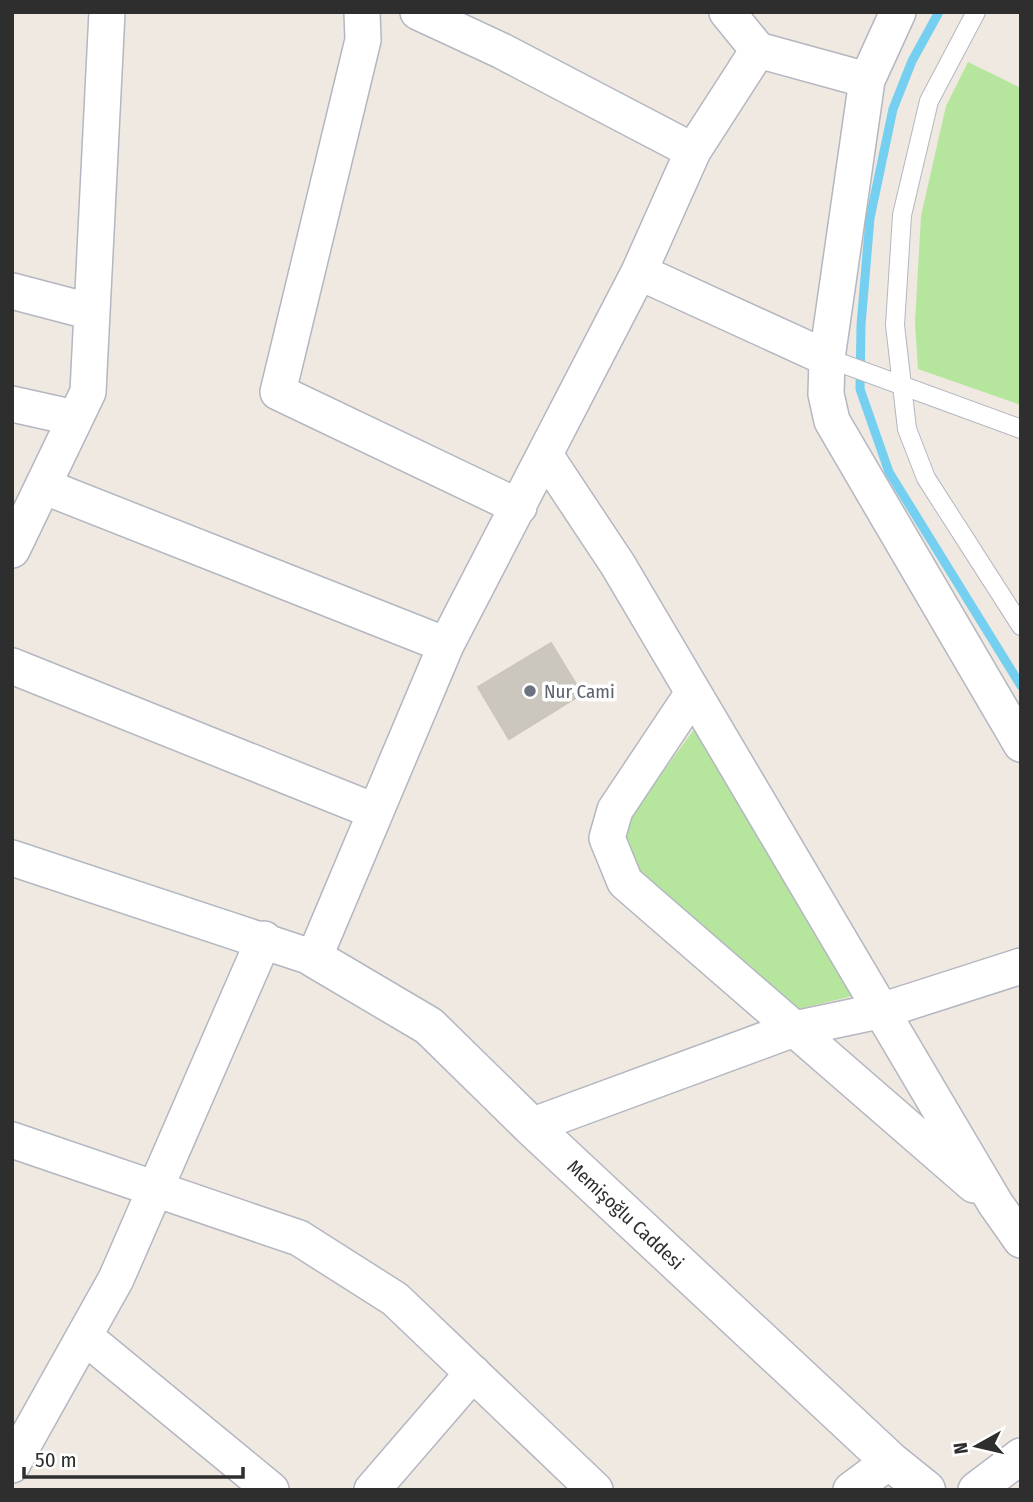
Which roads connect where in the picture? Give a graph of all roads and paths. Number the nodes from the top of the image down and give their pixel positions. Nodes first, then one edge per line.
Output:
1 (107, 12) edge
2 (362, 12) edge
3 (418, 12) edge
4 (727, 12) edge
5 (898, 12) edge
6 (976, 12) edge
7 (758, 50) junction
8 (867, 80) junction
9 (693, 151) junction
10 (639, 272) junction
11 (12, 290) edge
12 (92, 312) junction
13 (837, 362) junction
14 (901, 387) junction
15 (12, 404) edge
16 (75, 418) junction
17 (1021, 429) edge
18 (545, 455) junction
19 (43, 486) junction
20 (519, 507) junction
21 (12, 551) edge
22 (1021, 626) edge
23 (446, 645) junction
24 (12, 666) edge
25 (693, 693) junction
26 (1021, 744) edge
27 (374, 811) junction
28 (12, 858) edge
29 (264, 939) junction
30 (314, 958) junction
31 (1021, 966) edge
32 (884, 1010) junction
33 (794, 1029) junction
34 (531, 1126) junction
35 (12, 1140) edge
36 (154, 1191) junction
37 (995, 1203) junction
38 (1021, 1240) edge
39 (84, 1336) junction
40 (473, 1373) junction
41 (15, 1452) edge
42 (1021, 1456) edge
43 (890, 1461) junction
44 (271, 1490) edge
45 (372, 1490) edge
46 (595, 1490) edge
47 (851, 1490) edge
48 (926, 1490) edge
49 (976, 1490) edge

1 - 12 street
2 - 20 street
3 - 9 street
4 - 7 street
5 - 8 street
6 - 14 lane
7 - 8 street
7 - 9 street
8 - 13 street
9 - 10 street
10 - 13 street
10 - 18 street
11 - 12 street
12 - 16 street
13 - 14 lane
13 - 26 street
14 - 17 lane
14 - 22 lane
15 - 16 street
16 - 19 street
18 - 20 street
18 - 25 street
19 - 21 street
19 - 23 street
20 - 23 street
23 - 27 street
24 - 27 street
25 - 32 street
25 - 33 street
27 - 30 street
28 - 29 street
29 - 30 street
29 - 36 street
30 - 34 street, Memişoğlu Caddesi
31 - 32 street
32 - 33 street
32 - 37 street
33 - 34 street
33 - 37 street
34 - 43 street, Memişoğlu Caddesi
35 - 36 street
36 - 39 street
36 - 40 street
37 - 38 street
39 - 41 street
39 - 44 street
40 - 45 street
40 - 46 street
42 - 49 street
43 - 47 street
43 - 48 street, Memişoğlu Caddesi

